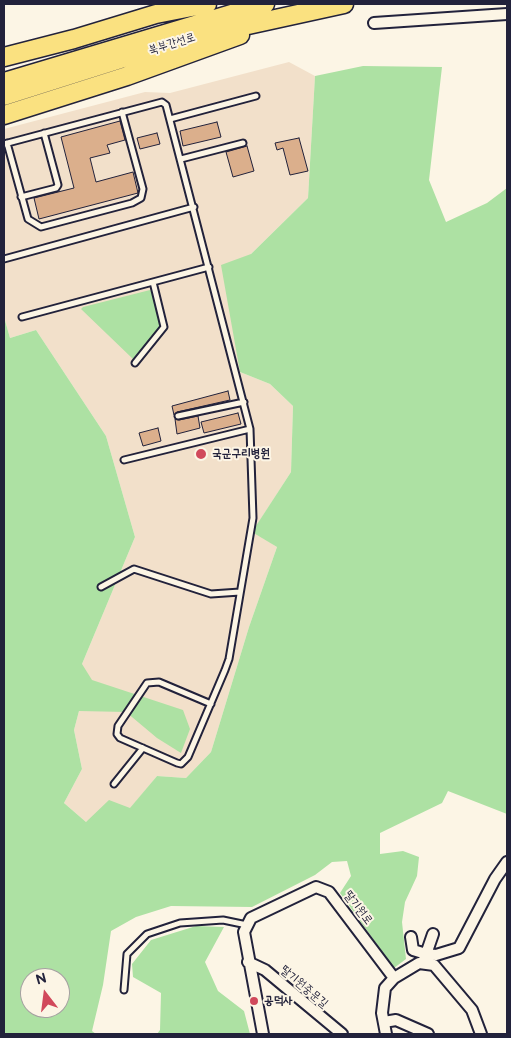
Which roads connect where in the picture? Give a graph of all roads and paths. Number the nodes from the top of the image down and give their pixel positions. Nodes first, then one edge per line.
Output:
1 (207, 4) edge
2 (265, 4) edge
3 (344, 4) edge
4 (325, 7) junction
5 (507, 14) edge
6 (374, 23) dead end
7 (4, 57) edge
8 (4, 82) edge
9 (4, 96) edge
10 (256, 96) dead end
11 (122, 112) junction
12 (4, 115) edge
13 (170, 119) junction
14 (44, 133) junction
15 (243, 143) dead end
16 (5, 144) edge
17 (181, 159) junction
18 (22, 197) junction
19 (194, 207) junction
20 (4, 259) edge
21 (210, 267) junction
22 (153, 282) junction
23 (22, 317) dead end
24 (135, 363) dead end
25 (244, 402) junction
26 (178, 416) dead end
27 (250, 429) junction
28 (124, 460) dead end
29 (101, 587) dead end
30 (240, 592) junction
31 (211, 704) junction
32 (143, 748) junction
33 (114, 784) dead end
34 (507, 862) edge
35 (247, 925) junction
36 (433, 934) dead end
37 (411, 937) dead end
38 (424, 959) junction
39 (248, 962) junction
40 (394, 978) junction
41 (124, 990) dead end
42 (384, 1022) junction
43 (263, 1034) edge
44 (342, 1034) edge
45 (386, 1034) edge
46 (428, 1034) edge
47 (481, 1034) edge

1 - 7 highway
2 - 8 highway, 북부간선로
3 - 4 highway, 북부간선로
4 - 9 highway, 북부간선로
4 - 12 highway
5 - 6 street
10 - 13 lane
11 - 13 lane
11 - 14 lane
11 - 18 lane
13 - 17 lane
14 - 16 lane
14 - 18 lane
15 - 17 lane
16 - 18 lane
17 - 19 lane
19 - 20 lane
19 - 21 lane
21 - 22 lane
21 - 25 lane
22 - 23 lane
22 - 24 lane
25 - 26 lane
25 - 27 lane
27 - 28 lane
27 - 30 lane
29 - 30 lane
30 - 31 lane
31 - 32 lane
31 - 32 lane
32 - 33 lane
34 - 38 street
35 - 39 street
35 - 40 street, 딸기원로
35 - 41 lane
36 - 38 street
37 - 38 street
38 - 40 street
38 - 47 street
39 - 43 street
39 - 44 street, 딸기원중문길
40 - 42 street
42 - 45 street
42 - 46 street

